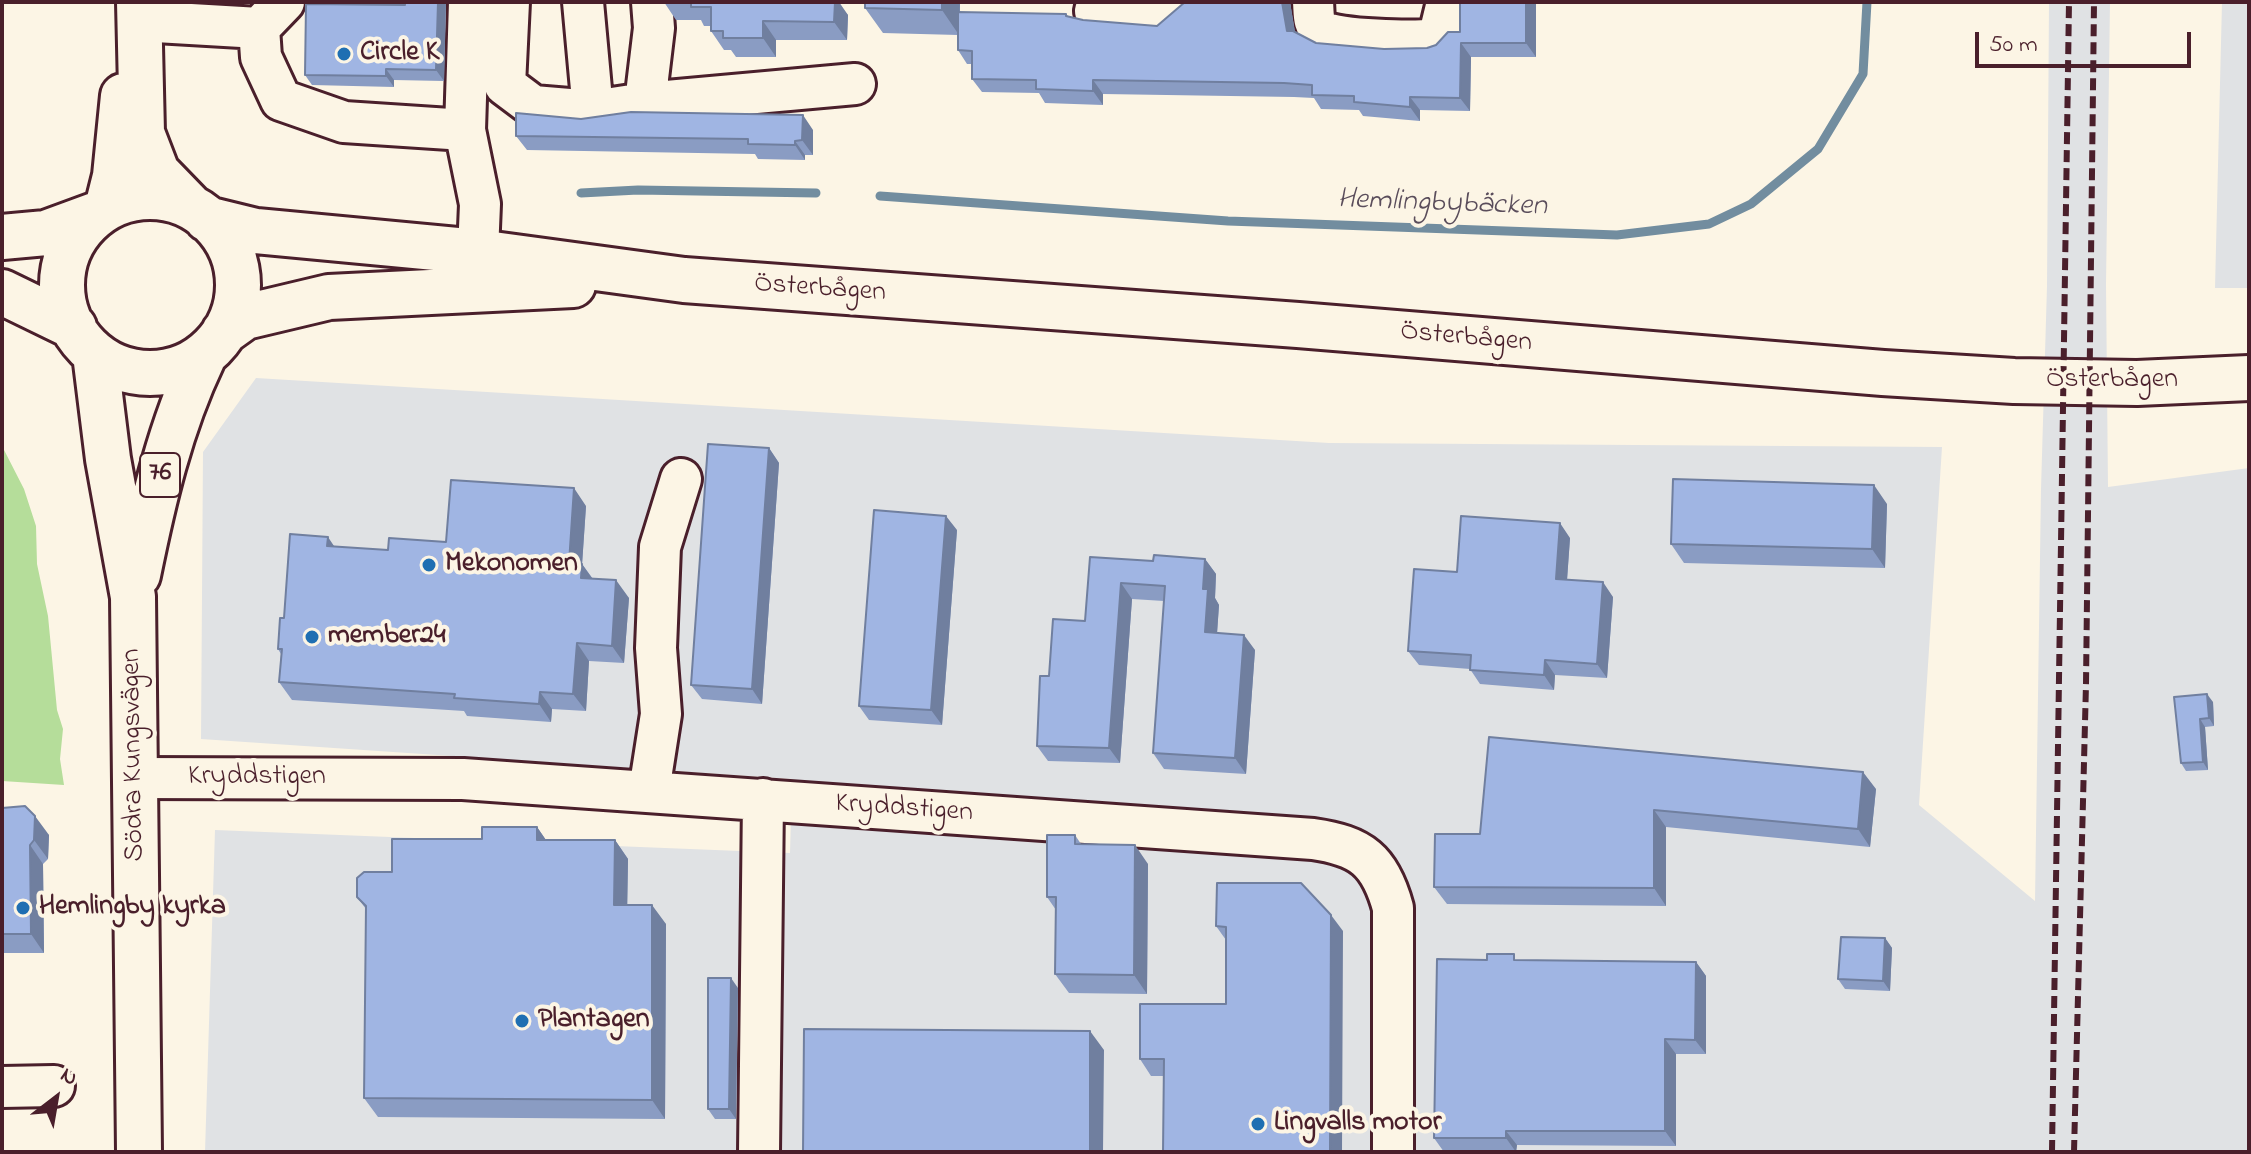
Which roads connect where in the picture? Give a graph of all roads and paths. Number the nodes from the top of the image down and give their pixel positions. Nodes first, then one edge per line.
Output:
1 (469, 2) edge
2 (509, 2) edge
3 (583, 2) edge
4 (652, 2) edge
5 (1177, 2) edge
6 (1313, 2) edge
7 (1447, 2) edge
8 (133, 8) edge
9 (1095, 11) dead end
10 (271, 15) edge
11 (855, 84) dead end
12 (645, 103) junction
13 (593, 111) junction
14 (465, 130) junction
15 (101, 211) junction
16 (198, 212) junction
17 (2, 237) edge
18 (478, 252) junction
19 (684, 280) junction
20 (2, 292) edge
21 (84, 340) junction
22 (214, 345) junction
23 (2249, 378) edge
24 (681, 479) dead end
25 (133, 597) junction
26 (135, 778) junction
27 (649, 791) junction
28 (763, 799) junction
29 (54, 1086) dead end
30 (2, 1087) edge
31 (139, 1152) edge
32 (759, 1152) edge
33 (1393, 1152) edge

1 - 14 street
2 - 13 street
3 - 13 street
4 - 12 street
5 - 9 street
6 - 7 street
8 - 10 street
8 - 15 main road
8 - 16 main road
10 - 14 street
11 - 12 street
12 - 13 street
14 - 18 street
15 - 16 main road
15 - 17 main road
15 - 21 main road
16 - 18 main road, Österbågen
16 - 22 main road
18 - 19 main road, Österbågen
19 - 22 main road, Österbågen
19 - 23 main road, Österbågen
20 - 21 main road
21 - 22 main road
21 - 25 main road, Södra Kungsvägen / 76
22 - 25 main road, Södra Kungsvägen / 76
24 - 27 street
25 - 26 main road, Södra Kungsvägen / 76
26 - 27 street, Kryddstigen
26 - 31 main road, Södra Kungsvägen / 76
27 - 28 street, Kryddstigen
28 - 32 street
28 - 33 street, Kryddstigen
29 - 30 street

